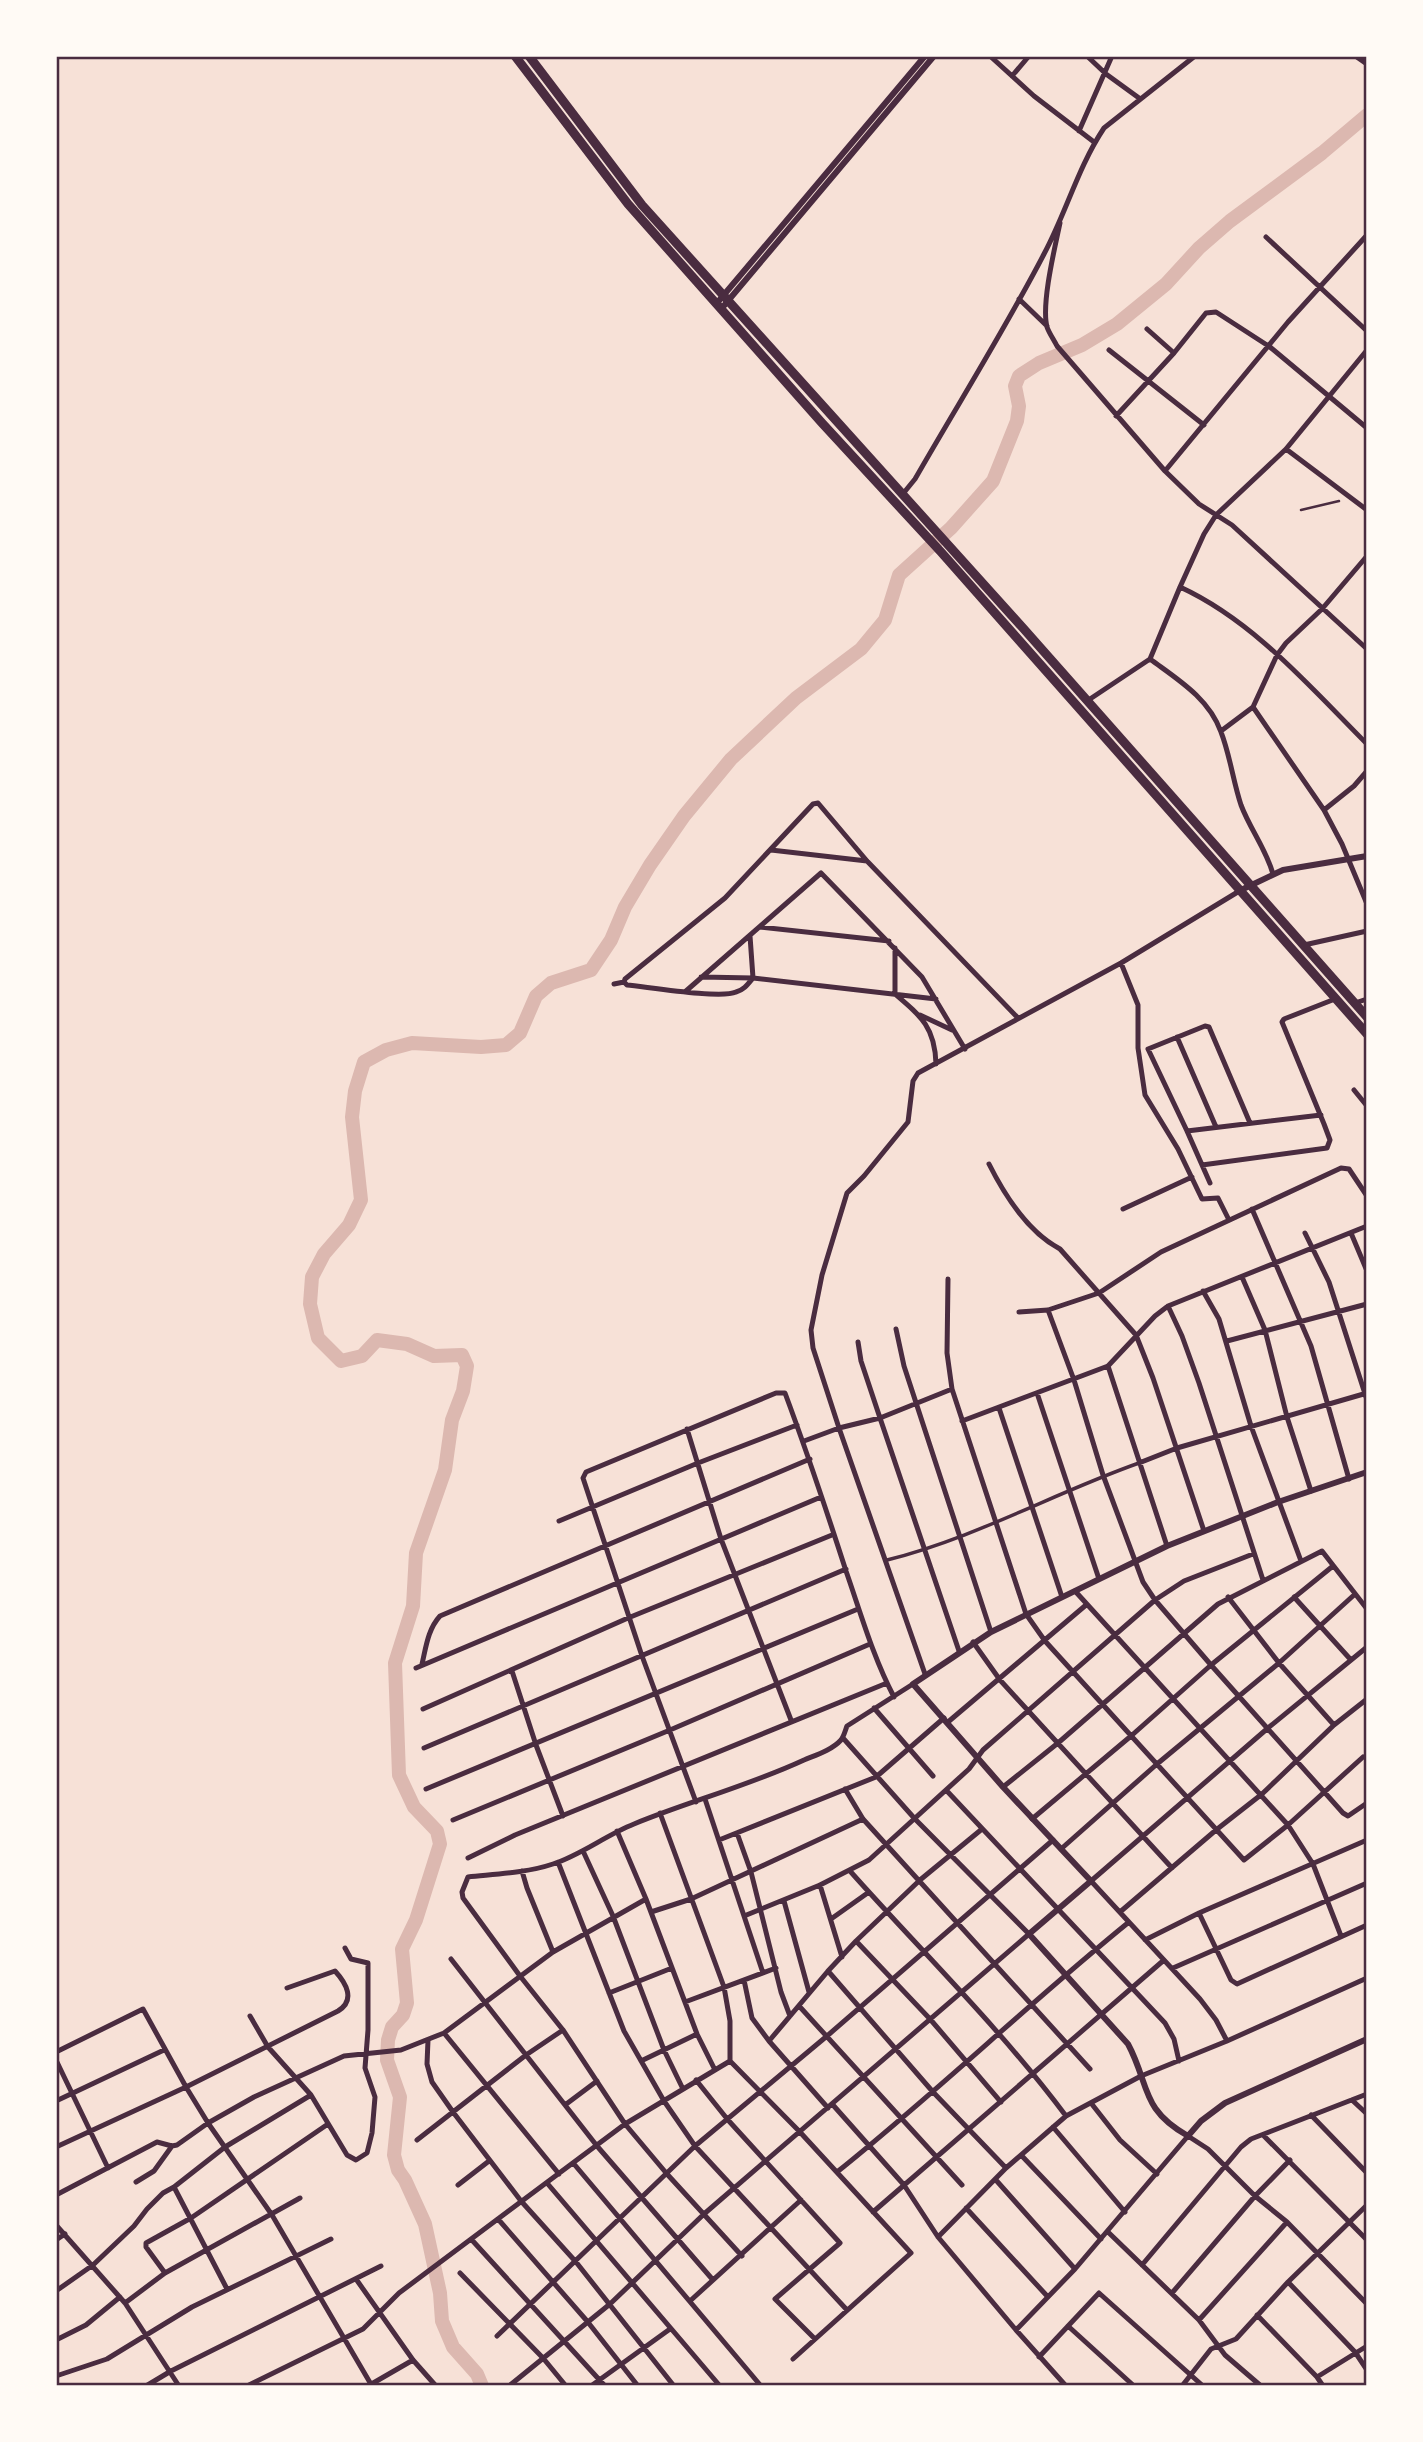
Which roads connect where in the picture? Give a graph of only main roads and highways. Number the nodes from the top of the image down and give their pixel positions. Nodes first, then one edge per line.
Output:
1 (515, 56) edge
2 (529, 56) edge
3 (1357, 56) edge
4 (1367, 63) edge
5 (945, 549) junction
6 (1367, 1017) edge
7 (1367, 1034) edge

1 - 5 highway
2 - 5 highway
3 - 4 main road
5 - 6 highway
5 - 7 highway

